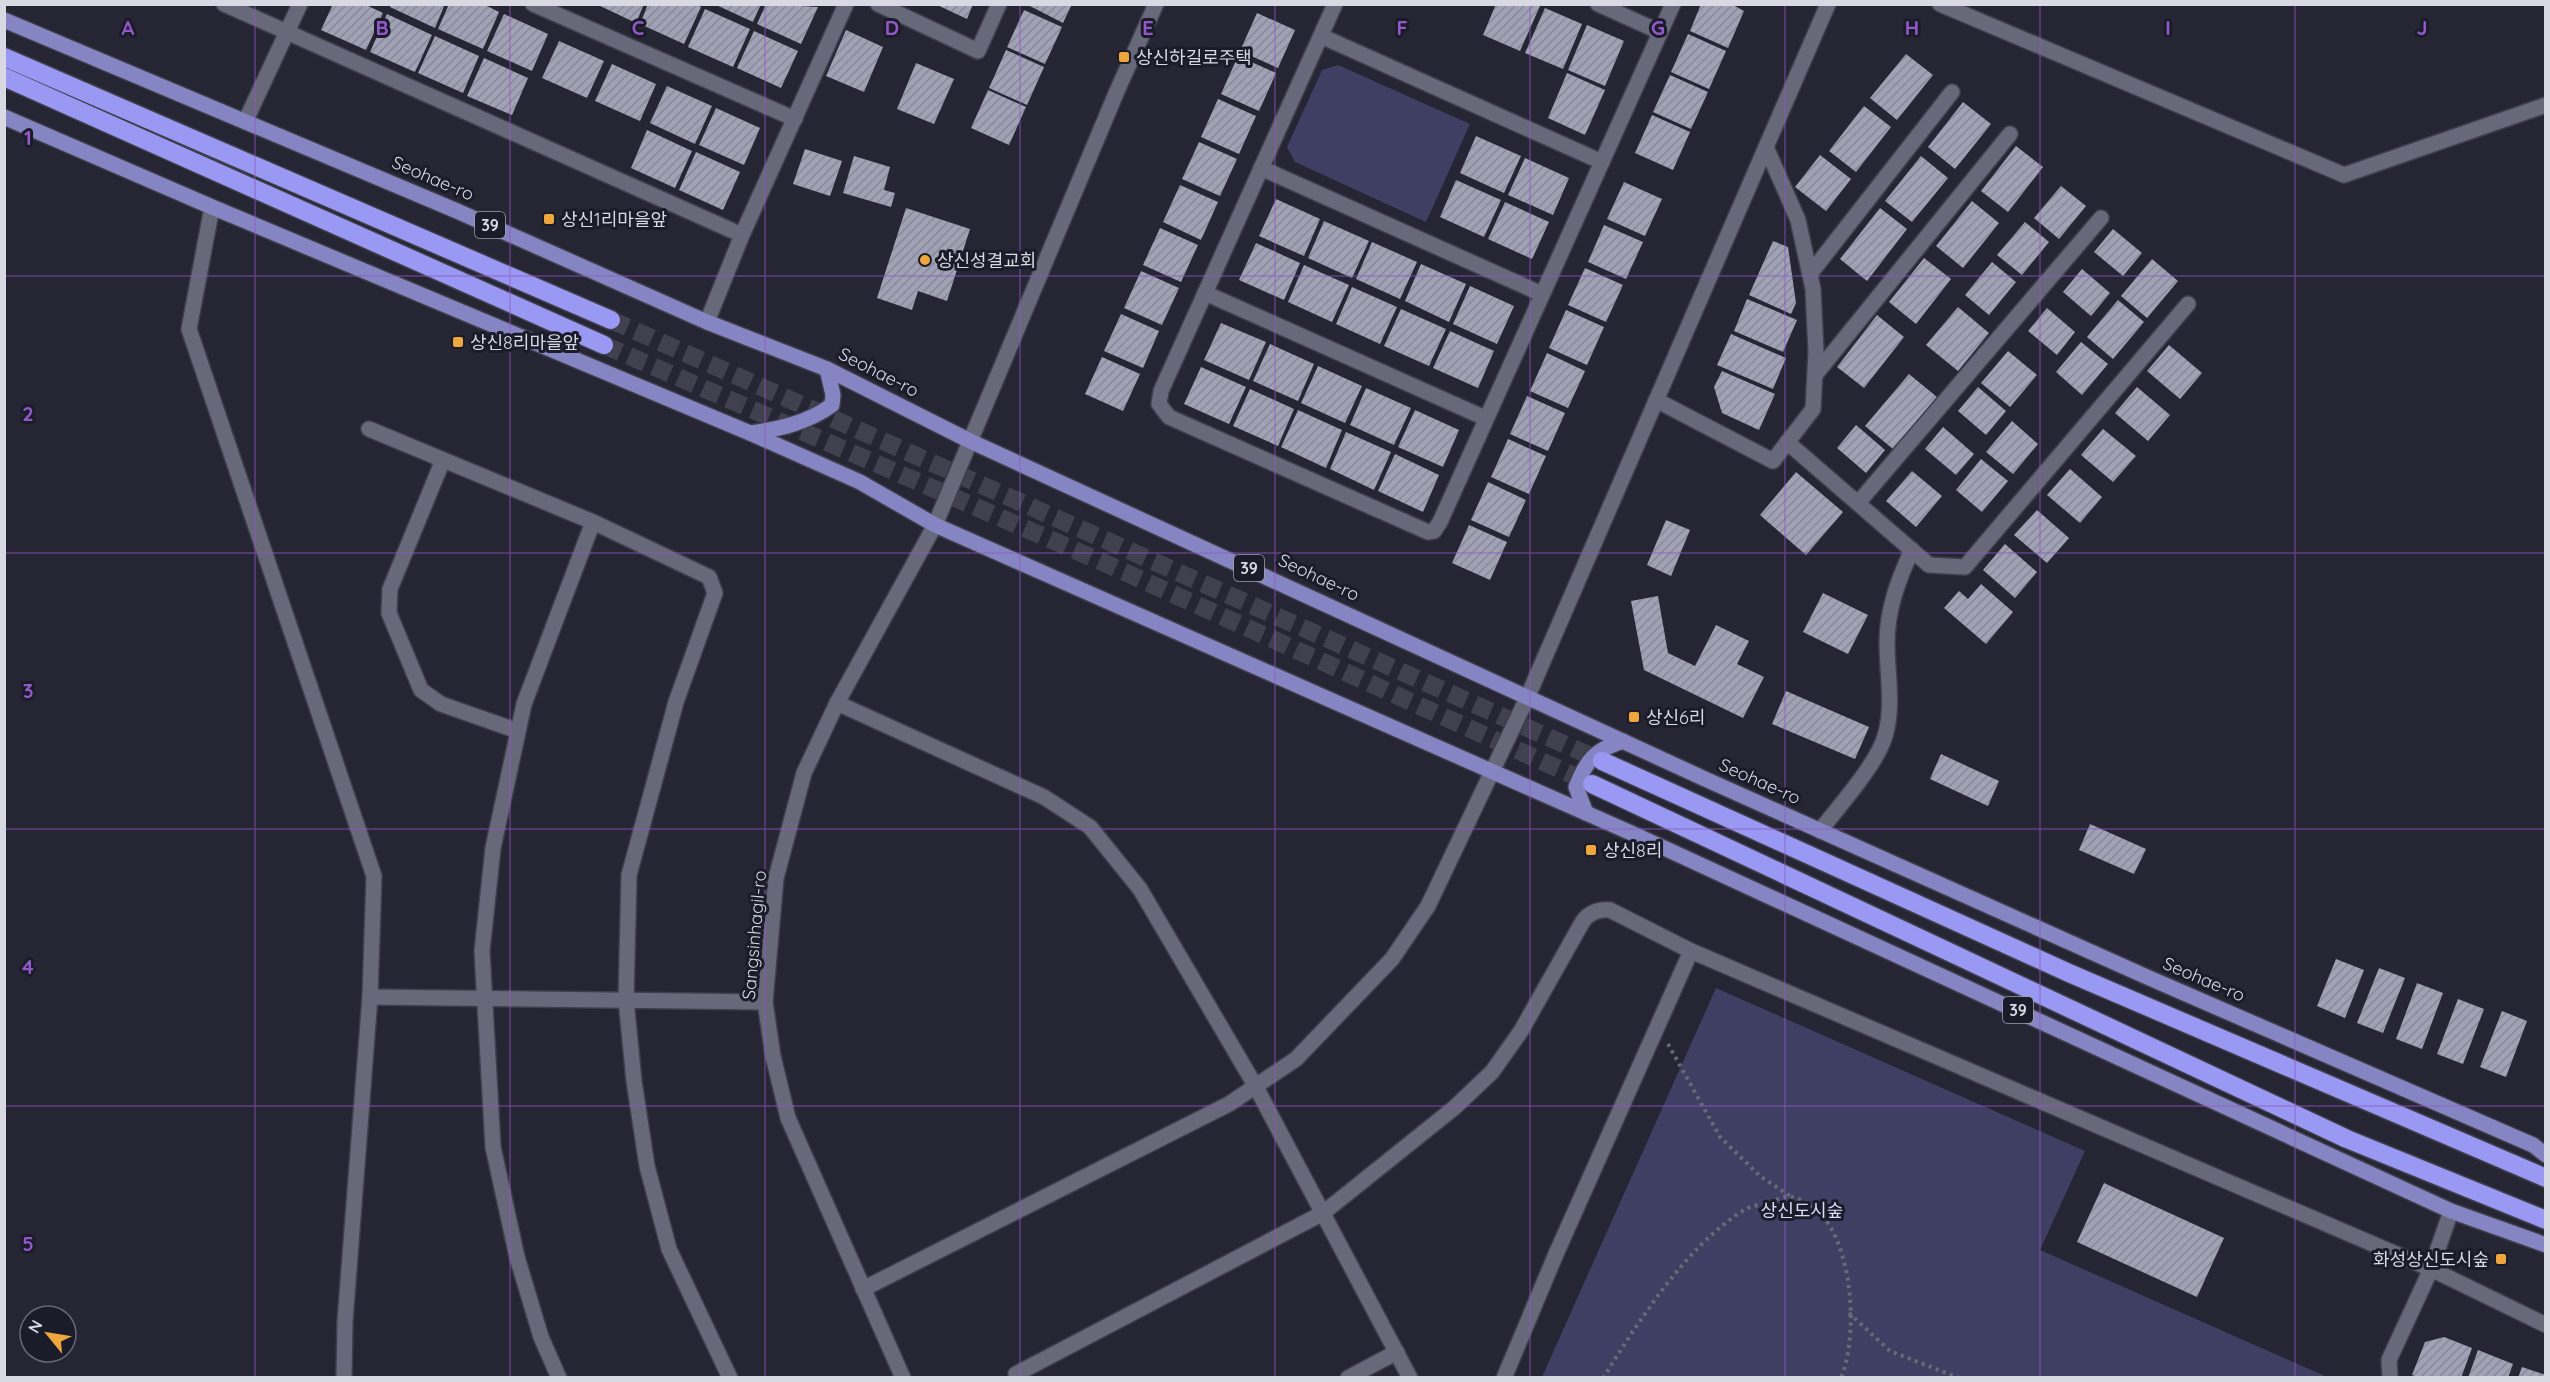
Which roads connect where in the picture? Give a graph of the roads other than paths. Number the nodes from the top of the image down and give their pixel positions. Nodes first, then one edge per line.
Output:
1 (224, 4) edge
2 (300, 4) edge
3 (533, 4) edge
4 (846, 4) edge
5 (878, 4) edge
6 (999, 4) edge
7 (1156, 4) edge
8 (1335, 4) edge
9 (1598, 4) edge
10 (1673, 4) edge
11 (1828, 4) edge
12 (1940, 4) edge
13 (4, 20) edge
14 (286, 32) junction
15 (1660, 32) junction
16 (1321, 36) junction
17 (4, 57) edge
18 (4, 77) edge
19 (1952, 92) dead end
20 (2546, 105) edge
21 (4, 117) edge
22 (795, 119) junction
23 (245, 122) junction
24 (2010, 134) dead end
25 (1766, 147) junction
26 (1602, 162) junction
27 (1261, 168) junction
28 (212, 207) junction
29 (2101, 218) dead end
30 (742, 235) junction
31 (1810, 274) junction
32 (1205, 294) junction
33 (1542, 294) junction
34 (2188, 304) dead end
35 (611, 320) tunnel mouth
36 (707, 322) junction
37 (604, 345) tunnel mouth
38 (827, 369) junction
39 (1815, 375) junction
40 (1656, 400) junction
41 (1485, 418) junction
42 (369, 429) dead end
43 (750, 433) junction
44 (970, 441) junction
45 (1788, 442) junction
46 (443, 460) junction
47 (1858, 503) junction
48 (592, 522) junction
49 (935, 525) junction
50 (1911, 550) junction
51 (1528, 696) junction
52 (837, 704) junction
53 (518, 731) junction
54 (1623, 741) junction
55 (1602, 761) tunnel mouth
56 (1491, 772) junction
57 (1592, 784) tunnel mouth
58 (1586, 813) junction
59 (1820, 831) junction
60 (1691, 951) junction
61 (370, 997) junction
62 (626, 999) junction
63 (484, 1000) junction
64 (765, 1002) junction
65 (1256, 1087) junction
66 (2546, 1155) edge
67 (2546, 1178) edge
68 (2451, 1210) junction
69 (1323, 1213) junction
70 (2546, 1220) edge
71 (2546, 1245) edge
72 (2431, 1269) junction
73 (863, 1290) junction
74 (2546, 1325) edge
75 (1397, 1352) junction
76 (344, 1377) edge
77 (559, 1377) edge
78 (730, 1377) edge
79 (903, 1377) edge
80 (1017, 1377) edge
81 (1348, 1377) edge
82 (1410, 1377) edge
83 (1504, 1377) edge
84 (2390, 1377) edge

1 - 14 street
2 - 14 street
3 - 22 street
4 - 22 street
5 - 6 street
7 - 44 street, Sangsinhagil-ro
8 - 16 street
9 - 15 street
10 - 15 street
11 - 25 street
12 - 20 street
13 - 23 main road, Seohae-ro / 39
14 - 23 street
14 - 30 street
15 - 26 street
16 - 26 street
16 - 27 street
17 - 35 highway, 39
18 - 37 highway
19 - 31 street
21 - 28 main road, 39
22 - 30 street
23 - 36 main road, Seohae-ro / 39
24 - 39 street
25 - 31 street
25 - 40 street
26 - 33 street
27 - 32 street
27 - 33 street
28 - 43 main road, 39
28 - 61 street
29 - 47 street
30 - 36 street
31 - 39 street
32 - 41 street
32 - 41 street
33 - 41 street
34 - 50 street
36 - 38 main road, Seohae-ro / 39
38 - 43 main road
38 - 44 main road, Seohae-ro / 39
39 - 45 street
40 - 45 street
40 - 51 street
42 - 46 street
43 - 49 main road, 39
44 - 49 street, Sangsinhagil-ro
44 - 51 main road, Seohae-ro / 39
45 - 47 street
46 - 48 street
46 - 53 street
47 - 50 street
48 - 53 street
48 - 62 street
49 - 52 street, Sangsinhagil-ro
49 - 56 main road, 39
50 - 59 street
51 - 54 main road, Seohae-ro / 39
51 - 56 street
52 - 64 street, Sangsinhagil-ro
52 - 65 street
53 - 63 street
54 - 58 main road
54 - 59 main road, Seohae-ro / 39
55 - 67 highway
56 - 58 main road, 39
56 - 65 street
57 - 70 highway, 39
58 - 68 main road, 39
59 - 66 main road, Seohae-ro / 39
60 - 69 street
60 - 72 street
60 - 83 street
61 - 63 street
61 - 76 street
62 - 63 street
62 - 64 street
62 - 78 street
63 - 77 street
64 - 73 street, Sangsinhagil-ro
65 - 69 street
65 - 73 street
68 - 71 main road, 39
68 - 72 street
69 - 75 street
69 - 80 street
72 - 74 street
72 - 84 street
73 - 79 street, Sangsinhagil-ro
75 - 81 street
75 - 82 street

